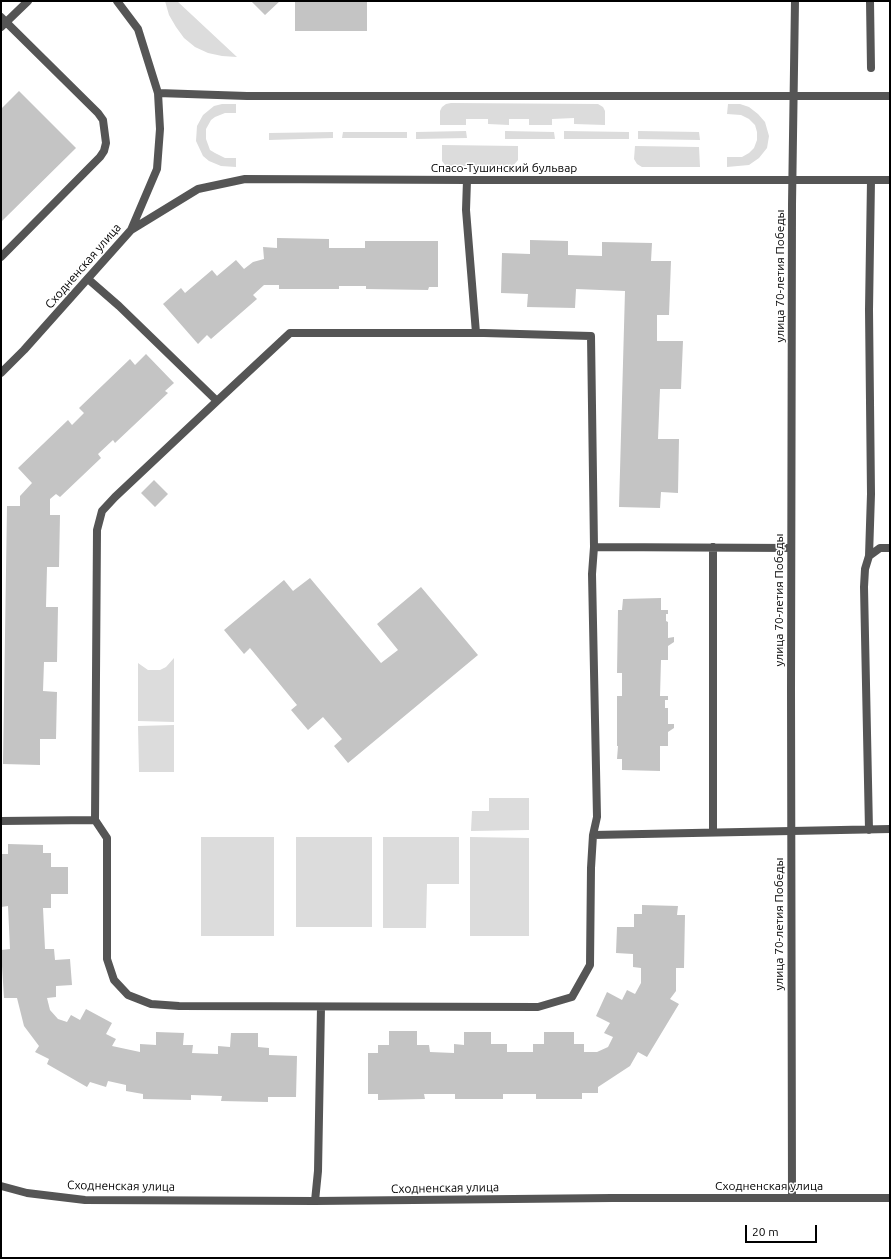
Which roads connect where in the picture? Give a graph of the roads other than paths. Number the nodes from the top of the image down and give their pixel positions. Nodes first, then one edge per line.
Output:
1 (28, 1) edge
2 (117, 1) edge
3 (795, 1) edge
4 (870, 1) edge
5 (3, 22) edge
6 (871, 68) dead end
7 (158, 93) junction
8 (794, 95) junction
9 (890, 96) edge
10 (467, 180) junction
11 (793, 180) junction
12 (871, 180) junction
13 (890, 180) edge
14 (131, 230) junction
15 (1, 257) edge
16 (88, 279) junction
17 (476, 333) junction
18 (1, 373) edge
19 (217, 401) junction
20 (594, 547) junction
21 (713, 547) junction
22 (791, 548) junction
23 (890, 548) edge
24 (869, 556) junction
25 (95, 820) junction
26 (1, 821) edge
27 (869, 830) junction
28 (890, 830) edge
29 (791, 831) junction
30 (713, 832) junction
31 (593, 835) junction
32 (321, 1007) junction
33 (1, 1186) edge
34 (792, 1198) junction
35 (890, 1198) edge
36 (315, 1201) junction

1 - 5 street
2 - 7 street, Сходненская улица
3 - 8 street, улица 70-летия Победы
4 - 6 street
5 - 15 street
7 - 8 street
7 - 14 street, Сходненская улица
8 - 9 street
8 - 11 street, улица 70-летия Победы
10 - 11 street, Спасо-Тушинский бульвар
10 - 14 street, Спасо-Тушинский бульвар
10 - 17 street
11 - 12 street, Спасо-Тушинский бульвар
11 - 22 street, улица 70-летия Победы
12 - 13 street, Спасо-Тушинский бульвар
12 - 24 street
14 - 16 street, Сходненская улица
16 - 18 street, Сходненская улица
16 - 19 street
17 - 19 street
17 - 20 street
19 - 25 street
20 - 21 street
20 - 31 street
21 - 22 street
21 - 30 street
22 - 29 street, улица 70-летия Победы
23 - 24 street
24 - 27 street
25 - 26 street
25 - 32 street
27 - 28 street
27 - 29 street
29 - 30 street
29 - 34 street, улица 70-летия Победы
30 - 31 street
31 - 32 street
32 - 36 street
33 - 36 street, Сходненская улица
34 - 35 street, Сходненская улица
34 - 36 street, Сходненская улица

